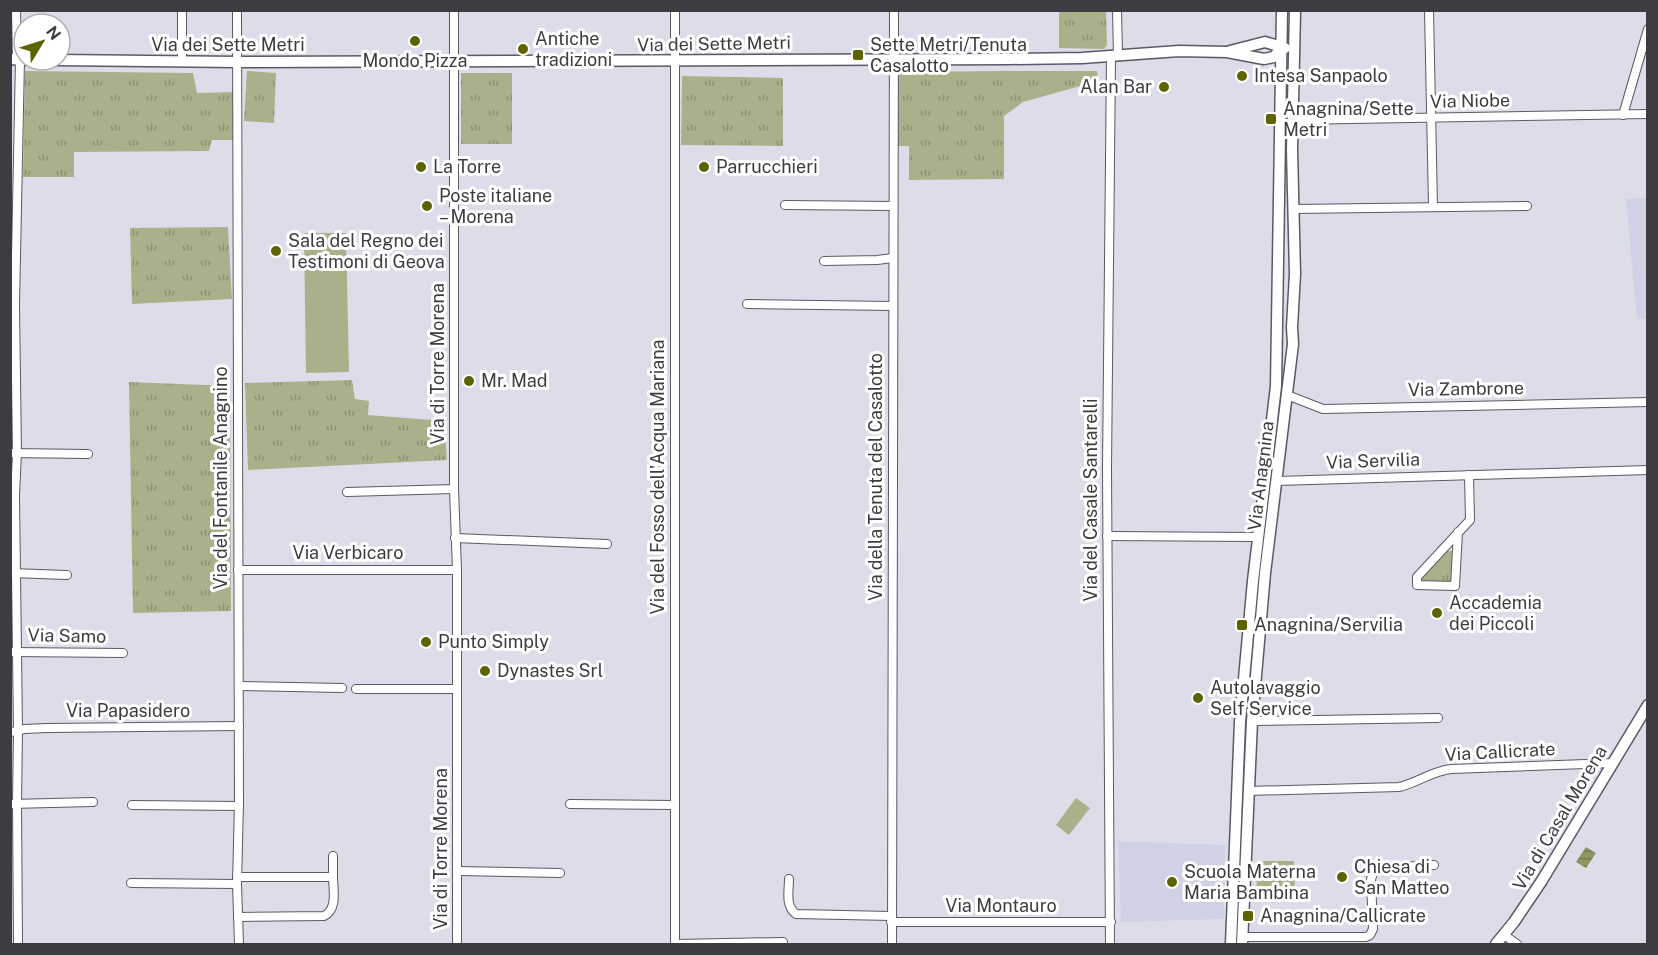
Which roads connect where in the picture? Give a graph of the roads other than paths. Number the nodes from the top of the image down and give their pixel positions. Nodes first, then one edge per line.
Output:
1 (182, 10) edge
2 (237, 10) edge
3 (454, 10) edge
4 (675, 10) edge
5 (894, 10) edge
6 (1118, 10) edge
7 (1281, 10) edge
8 (1295, 10) edge
9 (1429, 10) edge
10 (1647, 29) edge
11 (1281, 48) junction
12 (1294, 48) junction
13 (1227, 52) junction
14 (1114, 56) junction
15 (894, 59) junction
16 (72, 60) edge
17 (182, 61) junction
18 (454, 61) junction
19 (676, 61) junction
20 (237, 62) junction
21 (18, 72) edge
22 (1647, 114) edge
23 (1623, 115) junction
24 (1431, 118) junction
25 (1293, 120) junction
26 (786, 205) dead end
27 (894, 206) junction
28 (1527, 206) dead end
29 (1433, 207) junction
30 (1294, 209) junction
31 (893, 258) junction
32 (824, 261) dead end
33 (1276, 295) junction
34 (1294, 301) junction
35 (747, 304) dead end
36 (893, 306) junction
37 (1287, 395) junction
38 (1647, 402) edge
39 (14, 453) edge
40 (88, 454) dead end
41 (1647, 470) edge
42 (1470, 475) junction
43 (1277, 481) junction
44 (454, 489) junction
45 (347, 492) dead end
46 (13, 495) edge
47 (1458, 532) junction
48 (1259, 535) junction
49 (1107, 536) junction
50 (456, 537) junction
51 (607, 544) dead end
52 (238, 570) junction
53 (457, 570) junction
54 (13, 573) edge
55 (67, 575) dead end
56 (13, 652) edge
57 (123, 653) dead end
58 (239, 686) junction
59 (342, 688) dead end
60 (356, 689) dead end
61 (457, 689) junction
62 (1647, 705) edge
63 (1438, 718) dead end
64 (1252, 721) junction
65 (239, 726) junction
66 (14, 731) edge
67 (1613, 763) junction
68 (1248, 791) junction
69 (93, 802) dead end
70 (14, 804) edge
71 (570, 804) dead end
72 (132, 805) dead end
73 (674, 805) junction
74 (239, 806) junction
75 (14, 844) edge
76 (333, 856) dead end
77 (1434, 865) dead end
78 (457, 872) junction
79 (560, 873) dead end
80 (333, 877) junction
81 (789, 879) dead end
82 (237, 880) junction
83 (131, 883) dead end
84 (238, 917) junction
85 (891, 919) junction
86 (1111, 922) junction
87 (1504, 935) junction
88 (1242, 941) edge
89 (783, 942) dead end
90 (675, 944) edge
91 (18, 945) edge
92 (239, 945) edge
93 (457, 945) edge
94 (892, 945) edge
95 (1110, 945) edge
96 (1231, 945) edge
97 (1496, 945) edge
98 (1517, 945) edge

1 - 17 street
2 - 20 street, Via del Fontanile Anagnino
3 - 18 street, Via di Torre Morena
4 - 19 street, Via del Fosso dell'Acqua Mariana
5 - 15 street, Via della Tenuta del Casalotto
6 - 14 street, Via del Casale Santarelli
7 - 11 main road, Via Anagnina
8 - 12 main road, Via Anagnina
9 - 24 street
10 - 23 street
11 - 12 main road
11 - 13 main road, Via dei Sette Metri
11 - 13 main road, Via dei Sette Metri
11 - 33 main road, Via Anagnina
12 - 25 main road, Via Anagnina
13 - 14 main road, Via dei Sette Metri
14 - 15 main road, Via dei Sette Metri
14 - 49 street, Via del Casale Santarelli
15 - 19 main road, Via dei Sette Metri
15 - 27 street, Via della Tenuta del Casalotto
16 - 17 main road, Via dei Sette Metri
17 - 20 main road, Via dei Sette Metri
18 - 19 main road, Via dei Sette Metri
18 - 20 main road, Via dei Sette Metri
18 - 44 street, Via di Torre Morena
19 - 73 street, Via del Fosso dell'Acqua Mariana
20 - 52 street, Via del Fontanile Anagnino
21 - 39 street
22 - 23 street, Via Niobe
23 - 24 street, Via Niobe
24 - 25 street, Via Niobe
24 - 29 street
25 - 30 main road, Via Anagnina
26 - 27 street
27 - 31 street, Via della Tenuta del Casalotto
28 - 29 street
29 - 30 street
30 - 34 main road, Via Anagnina
31 - 32 street
31 - 36 street, Via della Tenuta del Casalotto
33 - 34 street
33 - 48 main road, Via Anagnina
34 - 37 main road, Via Anagnina
35 - 36 street
36 - 85 street, Via della Tenuta del Casalotto
37 - 38 street, Via Zambrone
37 - 43 main road, Via Anagnina
39 - 40 street
39 - 46 street
41 - 42 street, Via Servilia
42 - 43 street, Via Servilia
42 - 47 street
43 - 64 main road, Via Anagnina
44 - 45 street
44 - 50 street, Via di Torre Morena
46 - 54 street
47 - 47 street
48 - 49 street
48 - 96 main road, Via Anagnina
49 - 86 street, Via del Casale Santarelli
50 - 51 street
50 - 53 street, Via di Torre Morena
52 - 53 street, Via Verbicaro
52 - 58 street, Via del Fontanile Anagnino
53 - 61 street, Via di Torre Morena
54 - 55 street
54 - 56 street
56 - 57 street, Via Samo
56 - 66 street
58 - 59 street
58 - 65 street, Via del Fontanile Anagnino
60 - 61 street
61 - 78 street, Via di Torre Morena
62 - 67 main road, Via di Casal Morena
63 - 64 street
64 - 68 main road, Via Anagnina
65 - 66 street, Via Papasidero
65 - 74 street, Via del Fontanile Anagnino
66 - 70 street
67 - 68 street, Via Callicrate
67 - 87 main road, Via di Casal Morena
68 - 88 main road, Via Anagnina
69 - 70 street
70 - 75 street
71 - 73 street
72 - 74 street
73 - 90 street, Via del Fosso dell'Acqua Mariana
74 - 82 street, Via del Fontanile Anagnino
75 - 91 street
76 - 80 street
77 - 88 street
78 - 79 street
78 - 93 street, Via di Torre Morena
80 - 82 street
80 - 84 street
81 - 85 street, Via Montauro
82 - 83 street
82 - 84 street, Via del Fontanile Anagnino
84 - 92 street, Via del Fontanile Anagnino
85 - 86 street, Via Montauro
85 - 94 street, Via della Tenuta del Casalotto
86 - 95 street, Via del Casale Santarelli
87 - 97 main road, Via di Casal Morena
87 - 98 street
89 - 90 street

